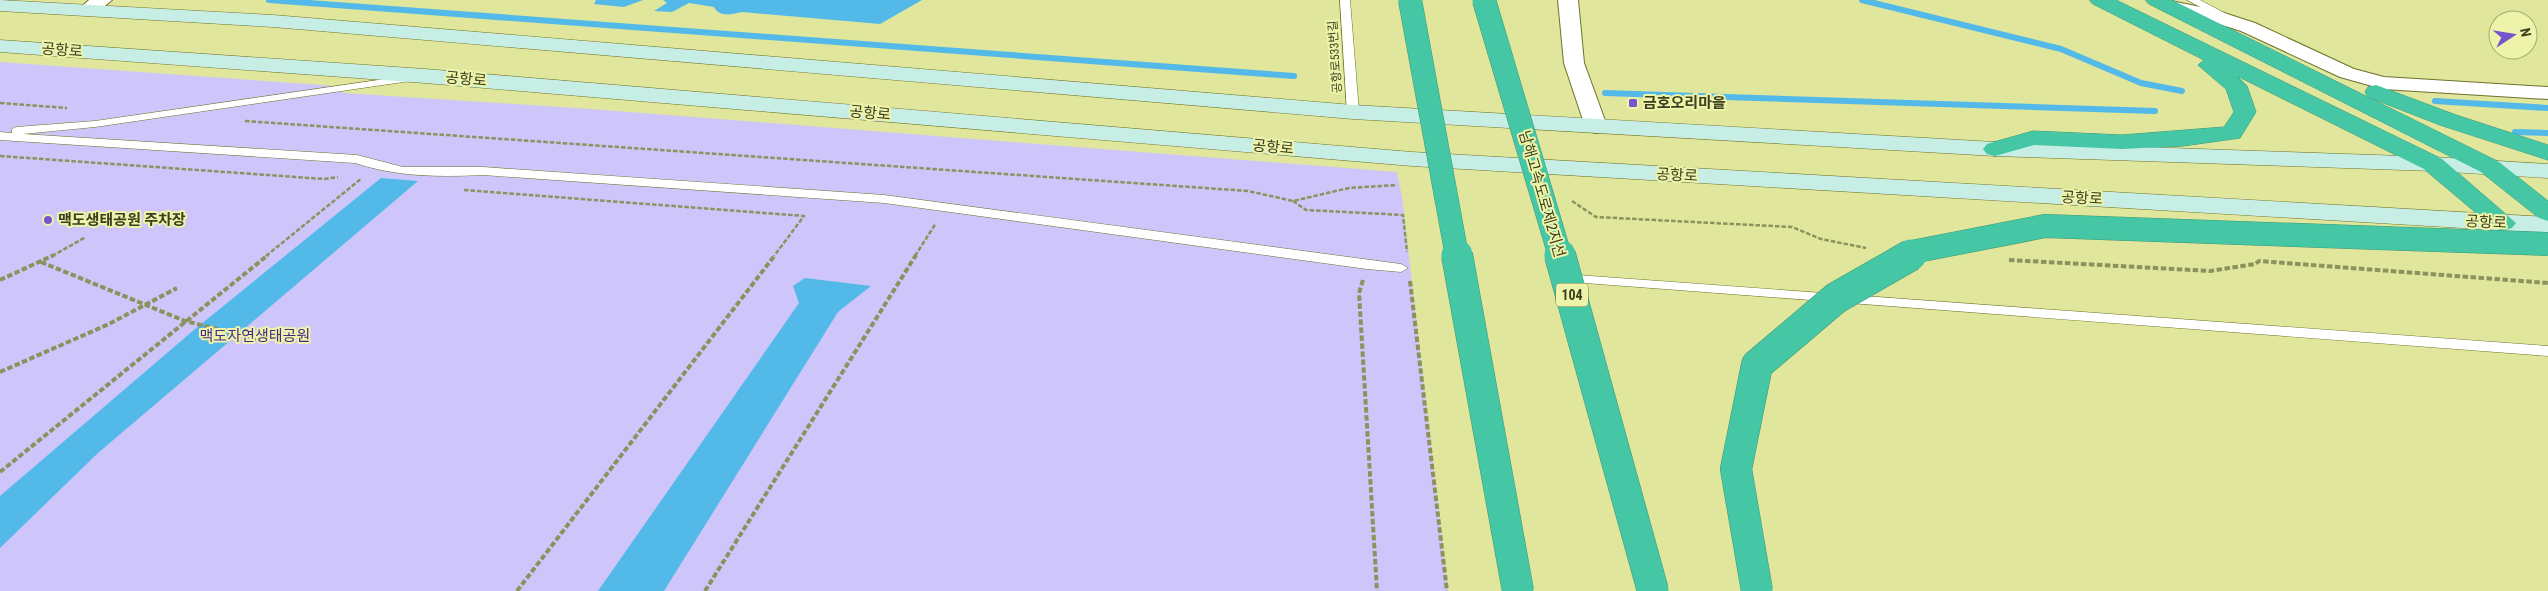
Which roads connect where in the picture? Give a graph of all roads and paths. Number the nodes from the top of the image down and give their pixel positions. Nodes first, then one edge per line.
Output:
1 (1346, 0) edge
2 (1410, 0) edge
3 (1484, 0) edge
4 (1568, 0) edge
5 (2100, 0) edge
6 (0, 5) edge
7 (95, 5) edge
8 (2176, 5) edge
9 (2172, 36) junction
10 (0, 46) edge
11 (425, 76) junction
12 (2548, 93) edge
13 (0, 103) edge
14 (76, 108) dead end
15 (1353, 112) junction
16 (239, 120) dead end
17 (1596, 126) junction
18 (1, 136) edge
19 (1995, 149) junction
20 (2548, 153) edge
21 (0, 156) edge
22 (2433, 164) junction
23 (2490, 167) junction
24 (2548, 171) edge
25 (357, 174) dead end
26 (340, 177) dead end
27 (1397, 185) dead end
28 (459, 188) dead end
29 (946, 208) junction
30 (2548, 213) edge
31 (2502, 223) junction
32 (2548, 225) edge
33 (86, 237) dead end
34 (2548, 244) edge
35 (41, 262) junction
36 (1367, 265) junction
37 (1401, 268) dead end
38 (1577, 279) dead end
39 (0, 280) edge
40 (177, 288) dead end
41 (145, 304) junction
42 (185, 321) junction
43 (261, 340) dead end
44 (1418, 349) dead end
45 (2548, 351) edge
46 (0, 372) edge
47 (0, 472) edge
48 (517, 591) edge
49 (705, 591) edge
50 (1377, 591) edge
51 (1447, 591) edge
52 (1518, 591) edge
53 (1653, 591) edge
54 (1758, 591) edge

1 - 15 lane, 공항로533번길
2 - 52 highway, bridge
3 - 53 highway, 남해고속도로제2지선 / 104, bridge
4 - 17 street
5 - 9 highway
6 - 7 main road
7 - 15 main road
8 - 12 street
8 - 20 highway
8 - 23 highway
9 - 19 highway
9 - 22 highway
10 - 11 main road, 공항로
11 - 18 lane
11 - 31 main road, 공항로
13 - 14 path
15 - 17 main road
16 - 27 path
17 - 19 main road
18 - 29 lane
19 - 22 main road
21 - 26 path
22 - 23 main road
22 - 31 highway
23 - 24 main road
23 - 30 highway
25 - 42 path
28 - 48 path
29 - 36 lane
29 - 49 path
31 - 32 main road, 공항로
33 - 35 path
34 - 54 highway, bridge
35 - 39 path
35 - 41 path
36 - 37 lane
36 - 50 path
38 - 45 lane
40 - 41 path
41 - 42 path
41 - 46 path
42 - 43 path
42 - 47 path
44 - 51 path

